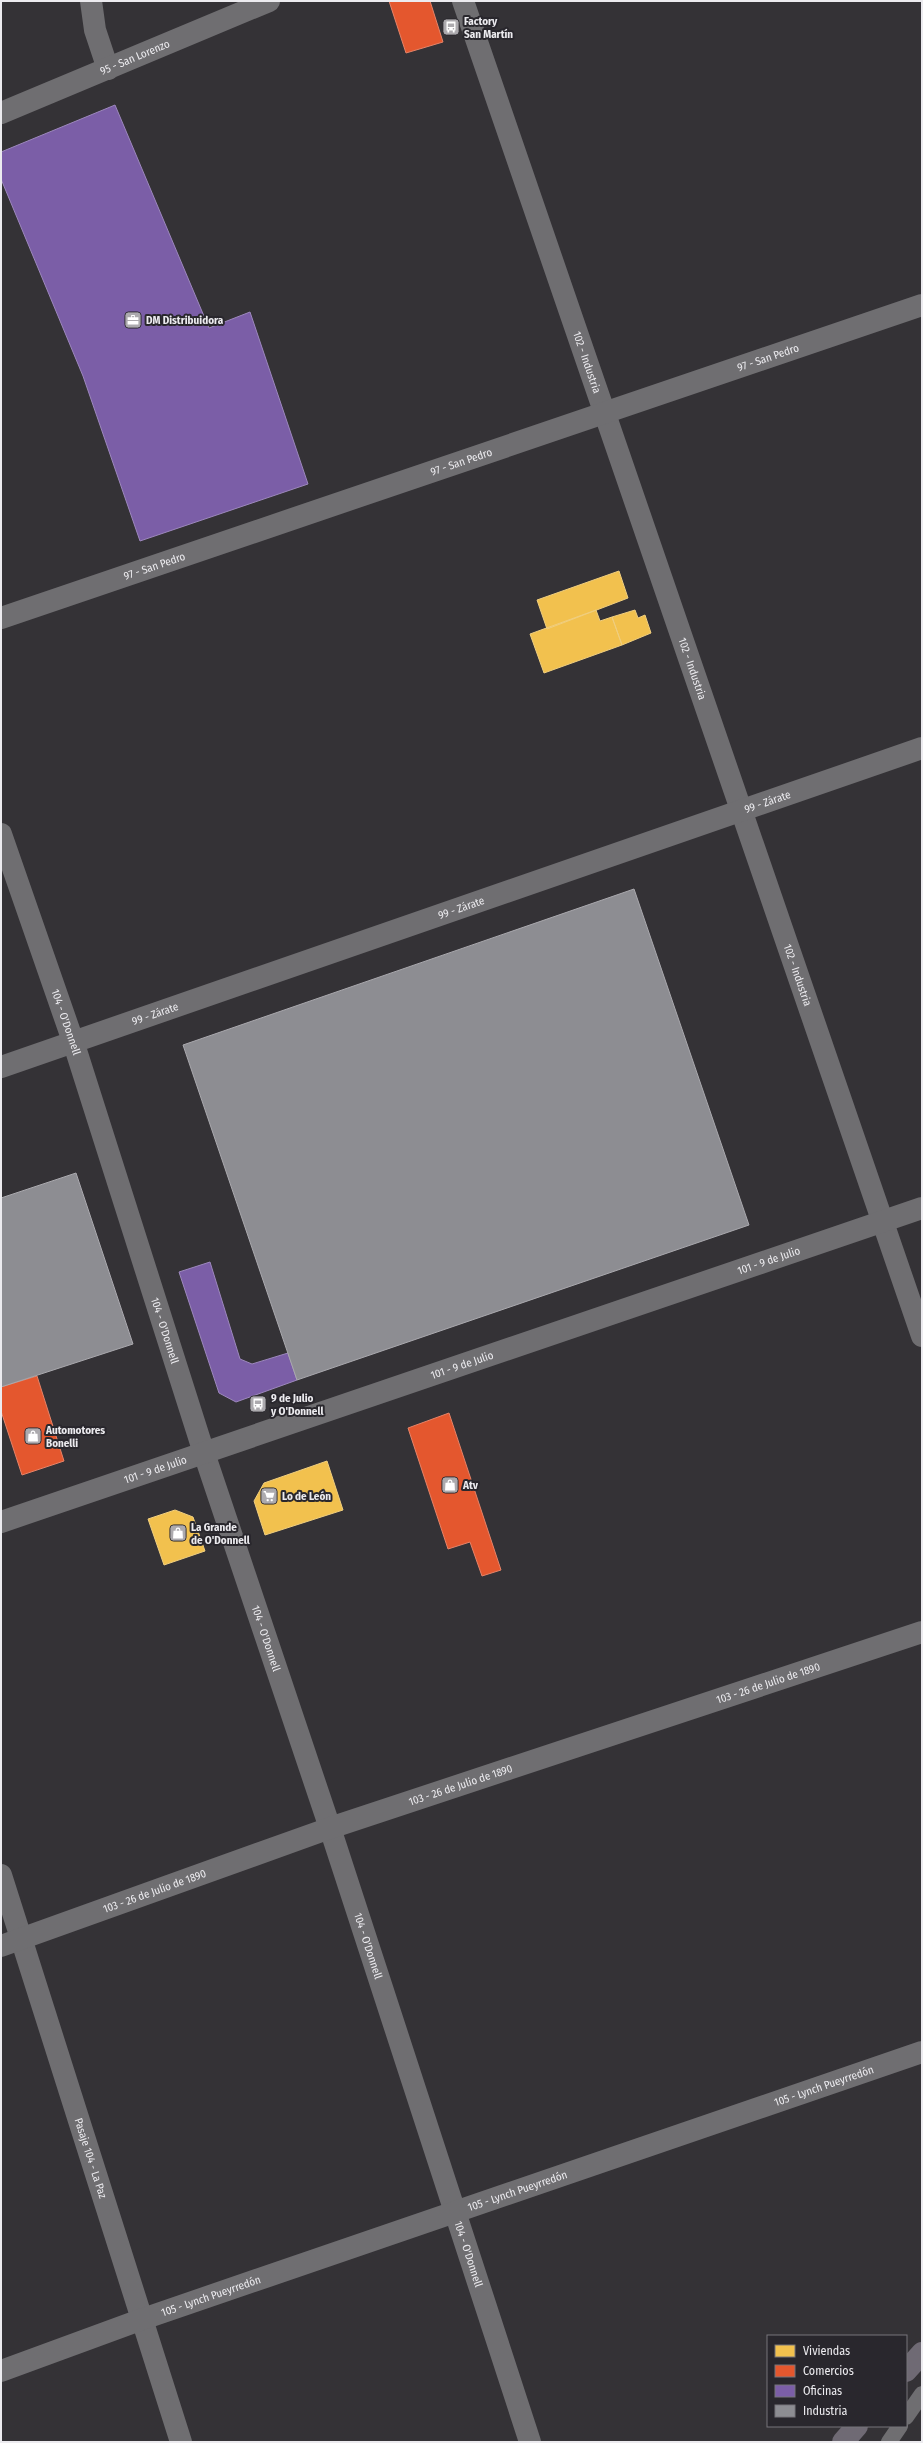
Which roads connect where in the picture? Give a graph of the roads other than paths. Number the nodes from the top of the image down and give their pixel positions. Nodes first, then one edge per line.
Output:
1 (91, 1) edge
2 (269, 1) edge
3 (464, 1) edge
4 (108, 69) junction
5 (1, 113) edge
6 (922, 305) edge
7 (606, 411) junction
8 (1, 618) edge
9 (922, 748) edge
10 (742, 810) junction
11 (1, 834) edge
12 (74, 1044) junction
13 (1, 1067) edge
14 (922, 1208) edge
15 (884, 1221) junction
16 (922, 1336) edge
17 (204, 1453) junction
18 (1, 1522) edge
19 (922, 1632) edge
20 (330, 1828) junction
21 (1, 1875) edge
22 (11, 1942) edge
23 (922, 2052) edge
24 (455, 2212) junction
25 (140, 2320) junction
26 (922, 2353) edge
27 (907, 2370) edge
28 (1, 2371) edge
29 (922, 2394) edge
30 (907, 2416) edge
31 (856, 2427) edge
32 (899, 2427) edge
33 (180, 2442) edge
34 (530, 2442) edge
35 (843, 2442) edge
36 (889, 2442) edge

1 - 4 street
2 - 4 street, 95 - San Lorenzo
3 - 7 street, 102 - Industria
4 - 5 street, 95 - San Lorenzo
6 - 7 street, 97 - San Pedro
7 - 8 street, 97 - San Pedro
7 - 10 street, 102 - Industria
9 - 10 street, 99 - Zárate
10 - 12 street, 99 - Zárate
10 - 15 street, 102 - Industria
11 - 12 street, 104 - O'Donnell
12 - 13 street, 99 - Zárate
12 - 17 street, 104 - O'Donnell
14 - 15 street, 101 - 9 de Julio
15 - 16 street, 102 - Industria
15 - 17 street, 101 - 9 de Julio
17 - 18 street, 101 - 9 de Julio
17 - 20 street, 104 - O'Donnell
19 - 20 street, 103 - 26 de Julio de 1890
20 - 22 street, 103 - 26 de Julio de 1890
20 - 24 street, 104 - O'Donnell
21 - 22 street, Pasaje 104 - La Paz
22 - 25 street, Pasaje 104 - La Paz
23 - 24 street, 105 - Lynch Pueyrredón
24 - 25 street, 105 - Lynch Pueyrredón
24 - 34 street, 104 - O'Donnell
25 - 28 street, 105 - Lynch Pueyrredón
25 - 33 street, Pasaje 104 - La Paz
26 - 27 main road
29 - 30 lane
31 - 35 main road
32 - 36 lane

